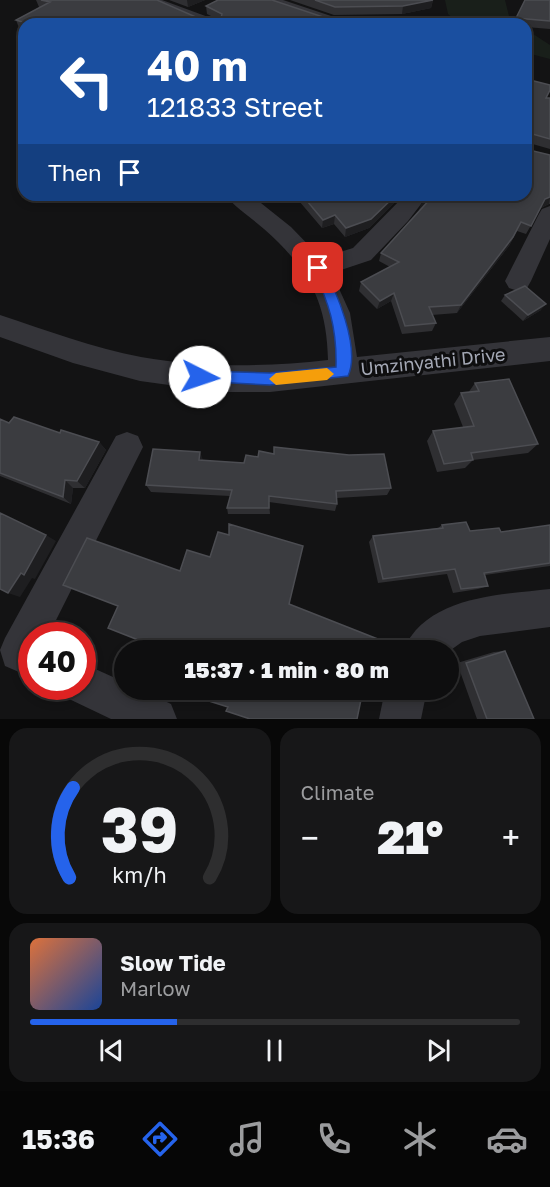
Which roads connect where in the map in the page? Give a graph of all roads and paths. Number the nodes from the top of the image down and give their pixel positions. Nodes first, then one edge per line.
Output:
1 (148, 0) edge
2 (269, 0) edge
3 (212, 4) edge
4 (190, 14) junction
5 (200, 18) edge
6 (325, 18) edge
7 (244, 201) edge
8 (412, 201) edge
9 (550, 214) edge
10 (318, 268) junction
11 (518, 280) dead end
12 (0, 326) edge
13 (550, 349) edge
14 (343, 372) junction
15 (127, 447) dead end
16 (550, 608) edge
17 (431, 640) edge
18 (17, 651) edge
19 (96, 690) edge
20 (404, 700) edge
21 (156, 719) edge
22 (400, 719) edge

1 - 4 street
2 - 6 street
3 - 4 street
4 - 5 street
7 - 10 street
8 - 10 street
9 - 11 street
10 - 14 street
12 - 14 street, Umzinyathi Drive
13 - 14 street, Umzinyathi Drive
15 - 18 street
16 - 17 street
19 - 21 street
20 - 22 street

